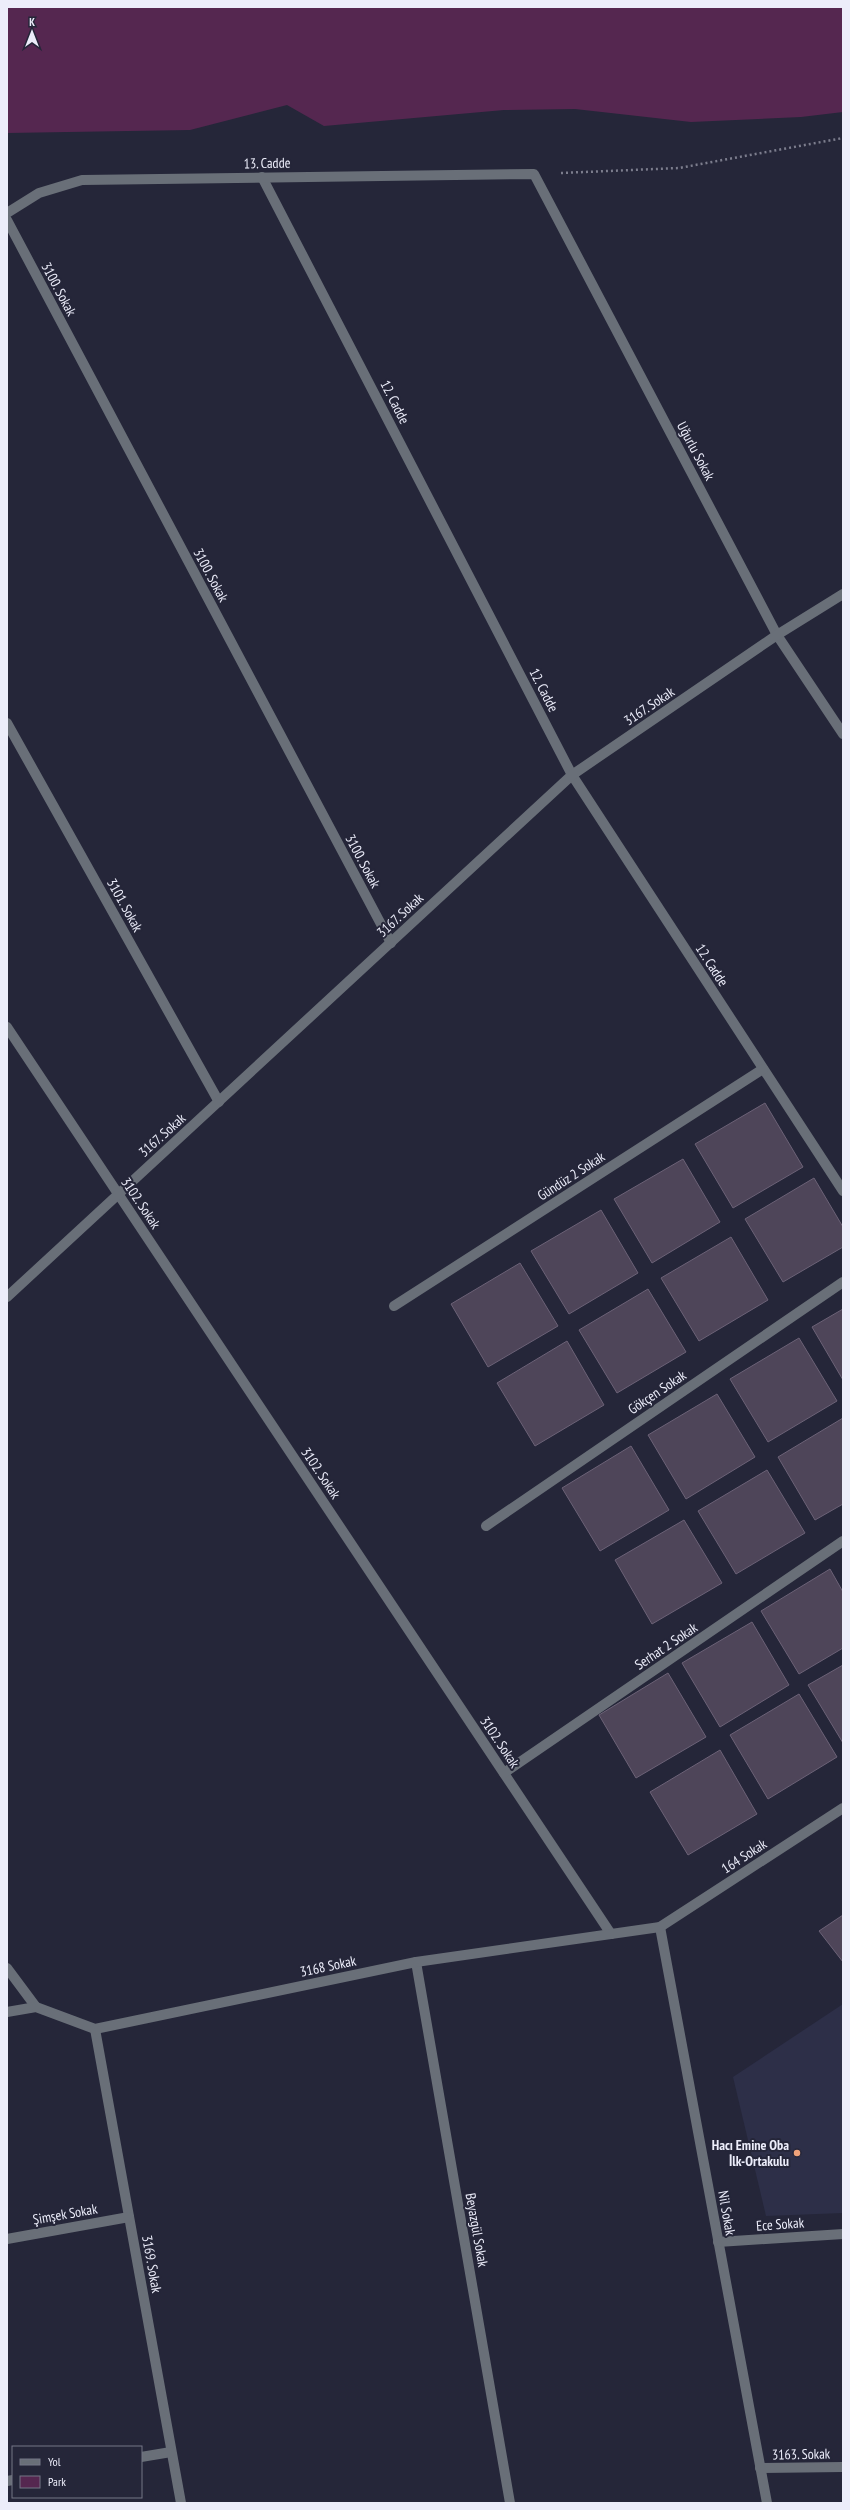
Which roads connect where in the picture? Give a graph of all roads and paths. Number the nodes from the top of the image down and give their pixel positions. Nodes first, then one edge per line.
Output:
1 (843, 138) edge
2 (534, 174) junction
3 (262, 177) junction
4 (7, 213) edge
5 (7, 220) edge
6 (843, 594) edge
7 (777, 635) junction
8 (7, 723) edge
9 (843, 734) edge
10 (572, 775) junction
11 (391, 943) junction
12 (7, 1027) edge
13 (763, 1069) junction
14 (219, 1102) junction
15 (843, 1191) edge
16 (118, 1194) junction
17 (843, 1282) edge
18 (7, 1297) edge
19 (394, 1306) dead end
20 (486, 1526) dead end
21 (843, 1541) edge
22 (504, 1773) junction
23 (843, 1808) edge
24 (660, 1927) junction
25 (611, 1934) junction
26 (416, 1962) junction
27 (7, 1968) edge
28 (36, 2007) junction
29 (7, 2012) edge
30 (95, 2030) junction
31 (129, 2217) junction
32 (843, 2234) edge
33 (7, 2239) edge
34 (718, 2242) junction
35 (171, 2452) junction
36 (142, 2457) edge
37 (843, 2467) edge
38 (760, 2468) junction
39 (181, 2503) edge
40 (510, 2503) edge
41 (767, 2503) edge

1 - 2 path
2 - 3 street, 13. Cadde
2 - 7 street, Uğurlu Sokak
3 - 4 street, 13. Cadde
3 - 10 street, 12. Cadde
5 - 11 street, 3100. Sokak
6 - 7 street, 3167. Sokak
7 - 9 street, Uğurlu Sokak
7 - 10 street, 3167. Sokak
8 - 14 street, 3101. Sokak
10 - 11 street, 3167. Sokak
10 - 13 street, 12. Cadde
11 - 14 street, 3167. Sokak
12 - 16 street, 3102. Sokak
13 - 15 street, 12. Cadde
13 - 19 street, Gündüz 2 Sokak
14 - 16 street, 3167. Sokak
16 - 18 street, 3167. Sokak
16 - 22 street, 3102. Sokak
17 - 20 street, Gökçen Sokak
21 - 22 street, Serhat 2 Sokak
22 - 25 street, 3102. Sokak
23 - 24 street, 164 Sokak
24 - 25 street, 3168 Sokak
24 - 34 street, Nil Sokak
25 - 26 street, 3168 Sokak
26 - 30 street, 3168 Sokak
26 - 40 street, Beyazgül Sokak
27 - 28 street
28 - 29 street
28 - 30 street
30 - 31 street, 3169. Sokak
31 - 33 street, Şimşek Sokak
31 - 35 street, 3169. Sokak
32 - 34 street, Ece Sokak
34 - 38 street, Nil Sokak
35 - 36 street
35 - 39 street, 3169. Sokak
37 - 38 street, 3163. Sokak
38 - 41 street, Nil Sokak

